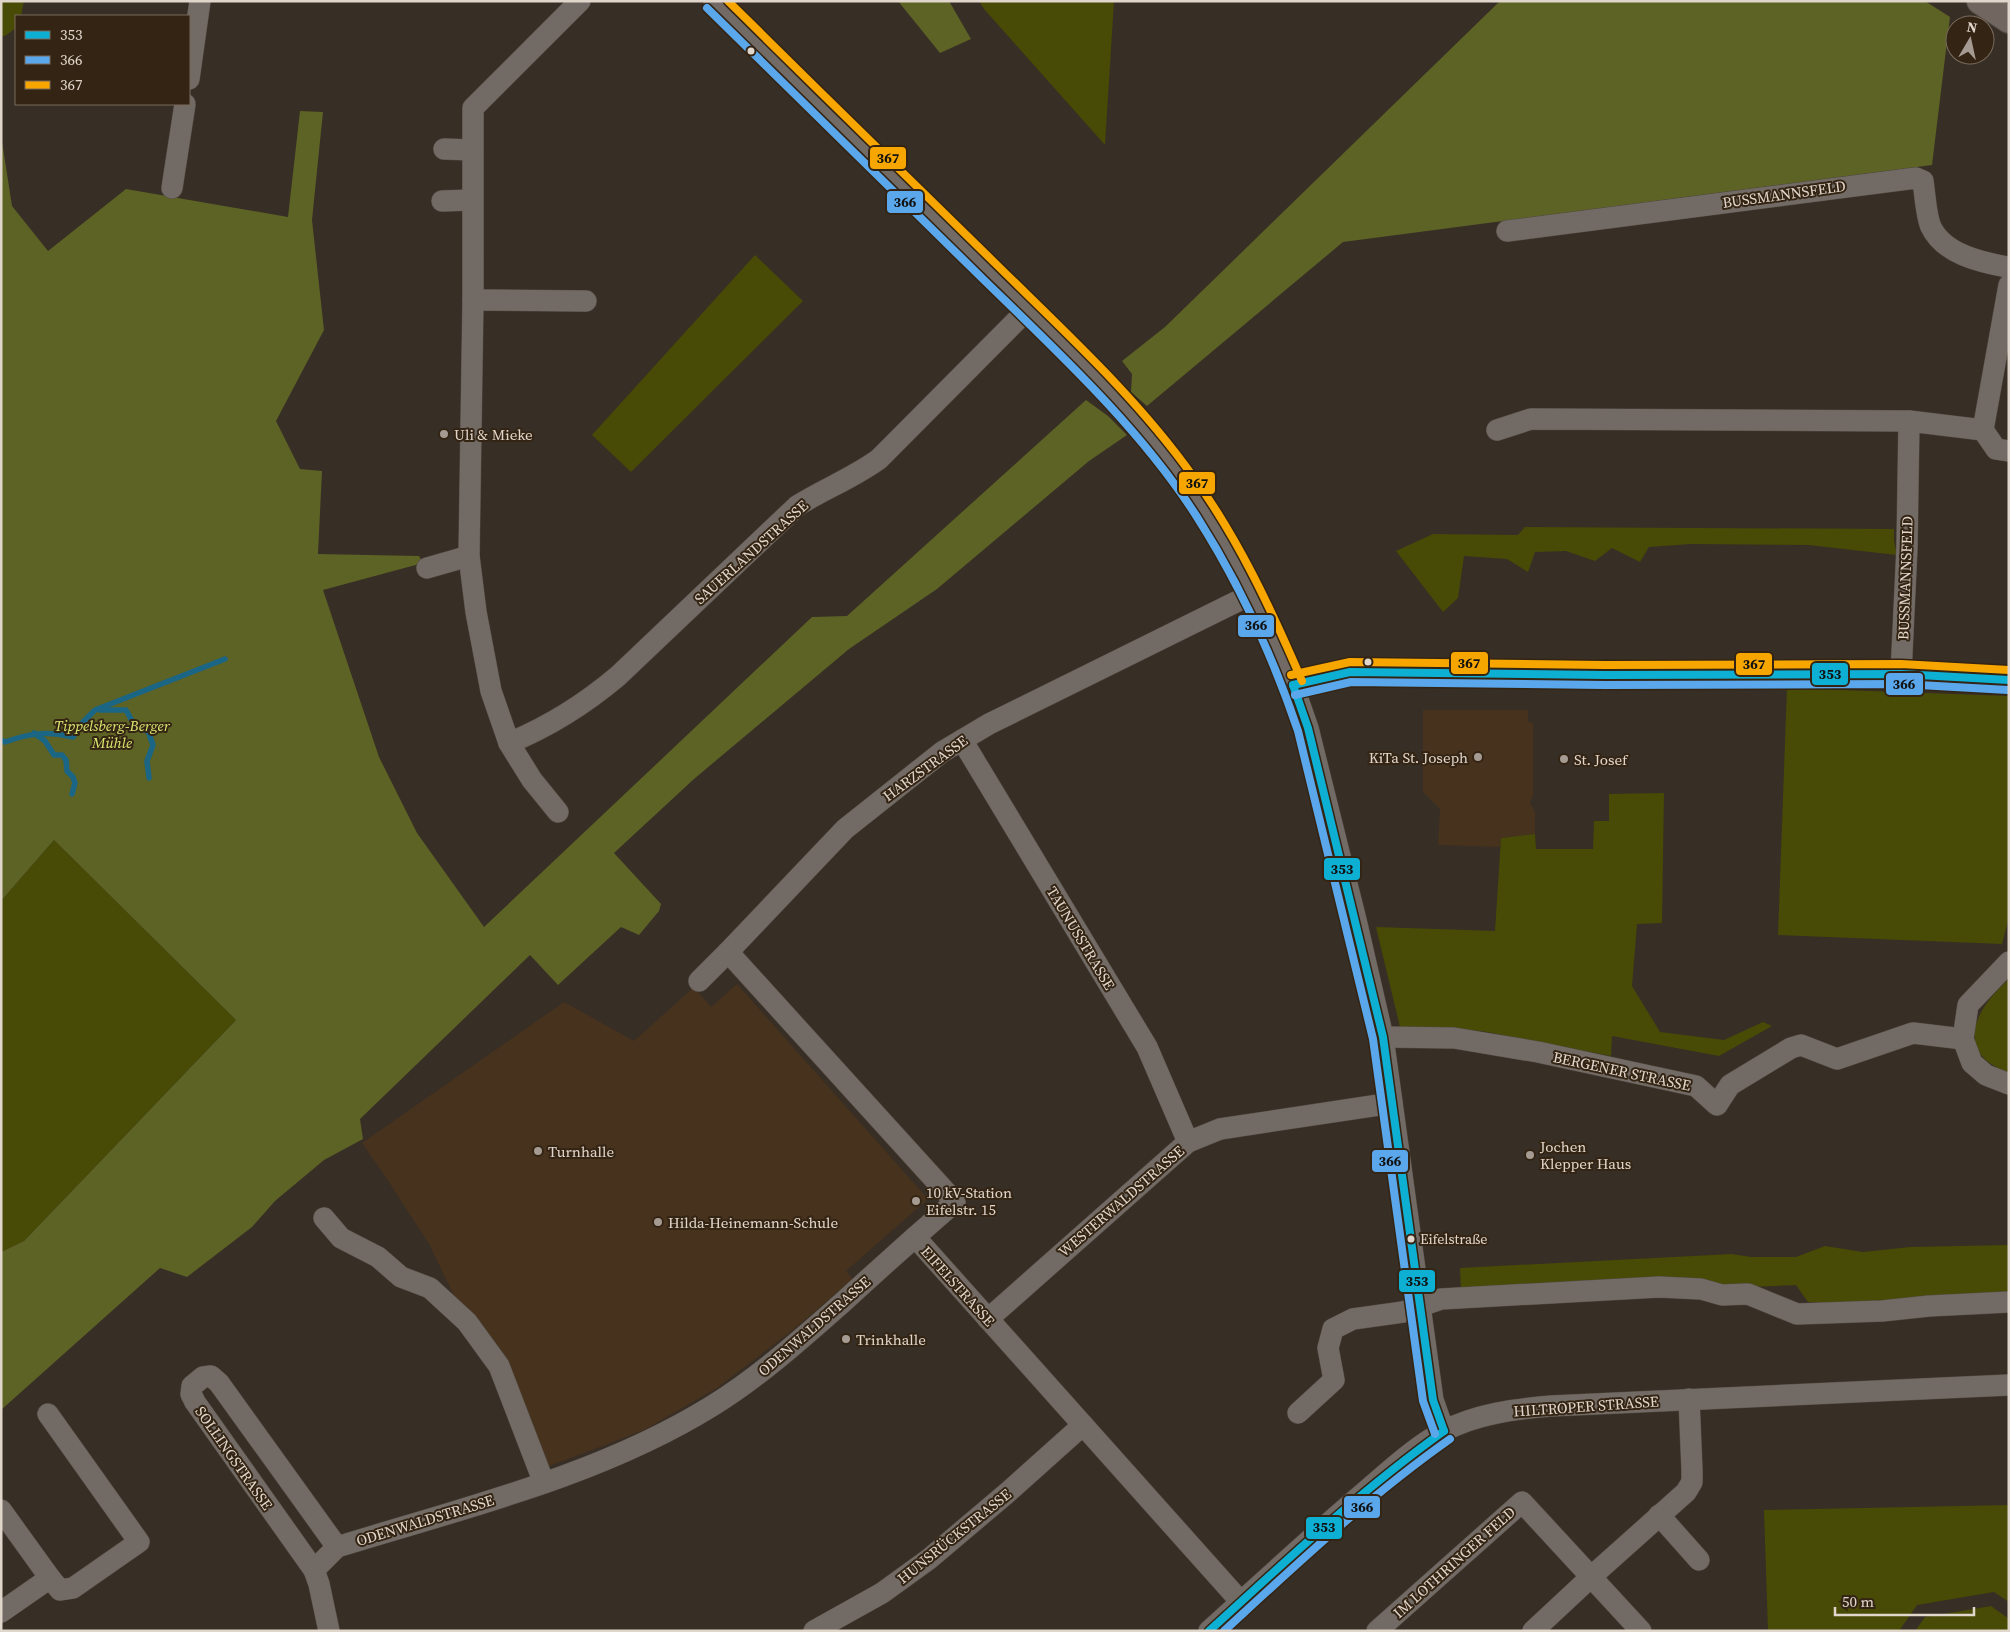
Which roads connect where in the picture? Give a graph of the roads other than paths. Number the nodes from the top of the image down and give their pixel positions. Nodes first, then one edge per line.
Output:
1 (200, 1) edge
2 (580, 1) edge
3 (714, 1) edge
4 (1980, 1) edge
5 (2009, 20) edge
6 (190, 72) edge
7 (185, 105) edge
8 (444, 150) dead end
9 (472, 150) junction
10 (172, 188) dead end
11 (472, 200) junction
12 (442, 201) dead end
13 (1507, 231) dead end
14 (2009, 269) edge
15 (2009, 287) edge
16 (473, 300) junction
17 (586, 301) dead end
18 (1028, 309) junction
19 (1909, 422) junction
20 (1497, 430) dead end
21 (1983, 430) junction
22 (2009, 451) edge
23 (469, 556) junction
24 (427, 568) dead end
25 (1252, 594) junction
26 (1901, 674) junction
27 (2009, 680) edge
28 (1293, 685) junction
29 (962, 740) junction
30 (509, 743) junction
31 (558, 812) dead end
32 (728, 952) junction
33 (2009, 962) edge
34 (699, 981) dead end
35 (1383, 1037) junction
36 (1962, 1039) junction
37 (2009, 1084) edge
38 (1392, 1103) junction
39 (1188, 1142) junction
40 (324, 1218) dead end
41 (915, 1237) junction
42 (2009, 1302) edge
43 (1420, 1306) junction
44 (988, 1319) junction
45 (2009, 1385) edge
46 (1689, 1399) junction
47 (1298, 1413) dead end
48 (48, 1414) dead end
49 (1083, 1425) junction
50 (1444, 1431) junction
51 (544, 1483) junction
52 (1, 1510) edge
53 (1659, 1515) junction
54 (337, 1548) junction
55 (1699, 1560) dead end
56 (314, 1570) junction
57 (1592, 1576) junction
58 (50, 1578) junction
59 (1241, 1602) junction
60 (1, 1612) edge
61 (329, 1631) edge
62 (814, 1631) edge
63 (1209, 1631) edge
64 (1377, 1631) edge
65 (1533, 1631) edge
66 (1642, 1631) edge

1 - 6 street
2 - 9 street
3 - 18 street
4 - 5 main road
7 - 10 street
8 - 9 street
9 - 11 street
11 - 12 street
11 - 16 street
13 - 14 street, BUSSMANNSFELD
15 - 21 street
16 - 17 street
16 - 23 street
18 - 25 street
18 - 30 street, SAUERLANDSTRASSE
19 - 20 street
19 - 21 street
19 - 26 street, BUSSMANNSFELD
21 - 22 street
23 - 24 street
23 - 30 street
25 - 28 street
25 - 29 street, HARZSTRASSE
26 - 27 street
26 - 28 street
28 - 35 street
29 - 32 street, HARZSTRASSE
29 - 39 street, TAUNUSSTRASSE
30 - 31 street
32 - 34 street, HARZSTRASSE
32 - 41 street, EIFELSTRASSE
33 - 36 street
35 - 36 street, BERGENER STRASSE
35 - 38 street
36 - 37 street
38 - 39 street, WESTERWALDSTRASSE
38 - 43 street
39 - 44 street, WESTERWALDSTRASSE
40 - 51 street
41 - 44 street, EIFELSTRASSE
41 - 51 street, ODENWALDSTRASSE
42 - 43 street
43 - 47 street
43 - 50 street
44 - 49 street, EIFELSTRASSE
45 - 46 street, HILTROPER STRASSE
46 - 50 street, HILTROPER STRASSE
46 - 53 street
48 - 58 street
49 - 59 street, EIFELSTRASSE
49 - 62 street, HUNSRÜCKSTRASSE
50 - 59 street, HILTROPER STRASSE
51 - 54 street, ODENWALDSTRASSE
52 - 58 street
53 - 55 street
53 - 57 street
54 - 56 street, ODENWALDSTRASSE
54 - 56 street, SOLLINGSTRASSE
56 - 61 street, SOLLINGSTRASSE
57 - 64 street, IM LOTHRINGER FELD
57 - 65 street
57 - 66 street, IM LOTHRINGER FELD
58 - 60 street
59 - 63 street, HILTROPER STRASSE

